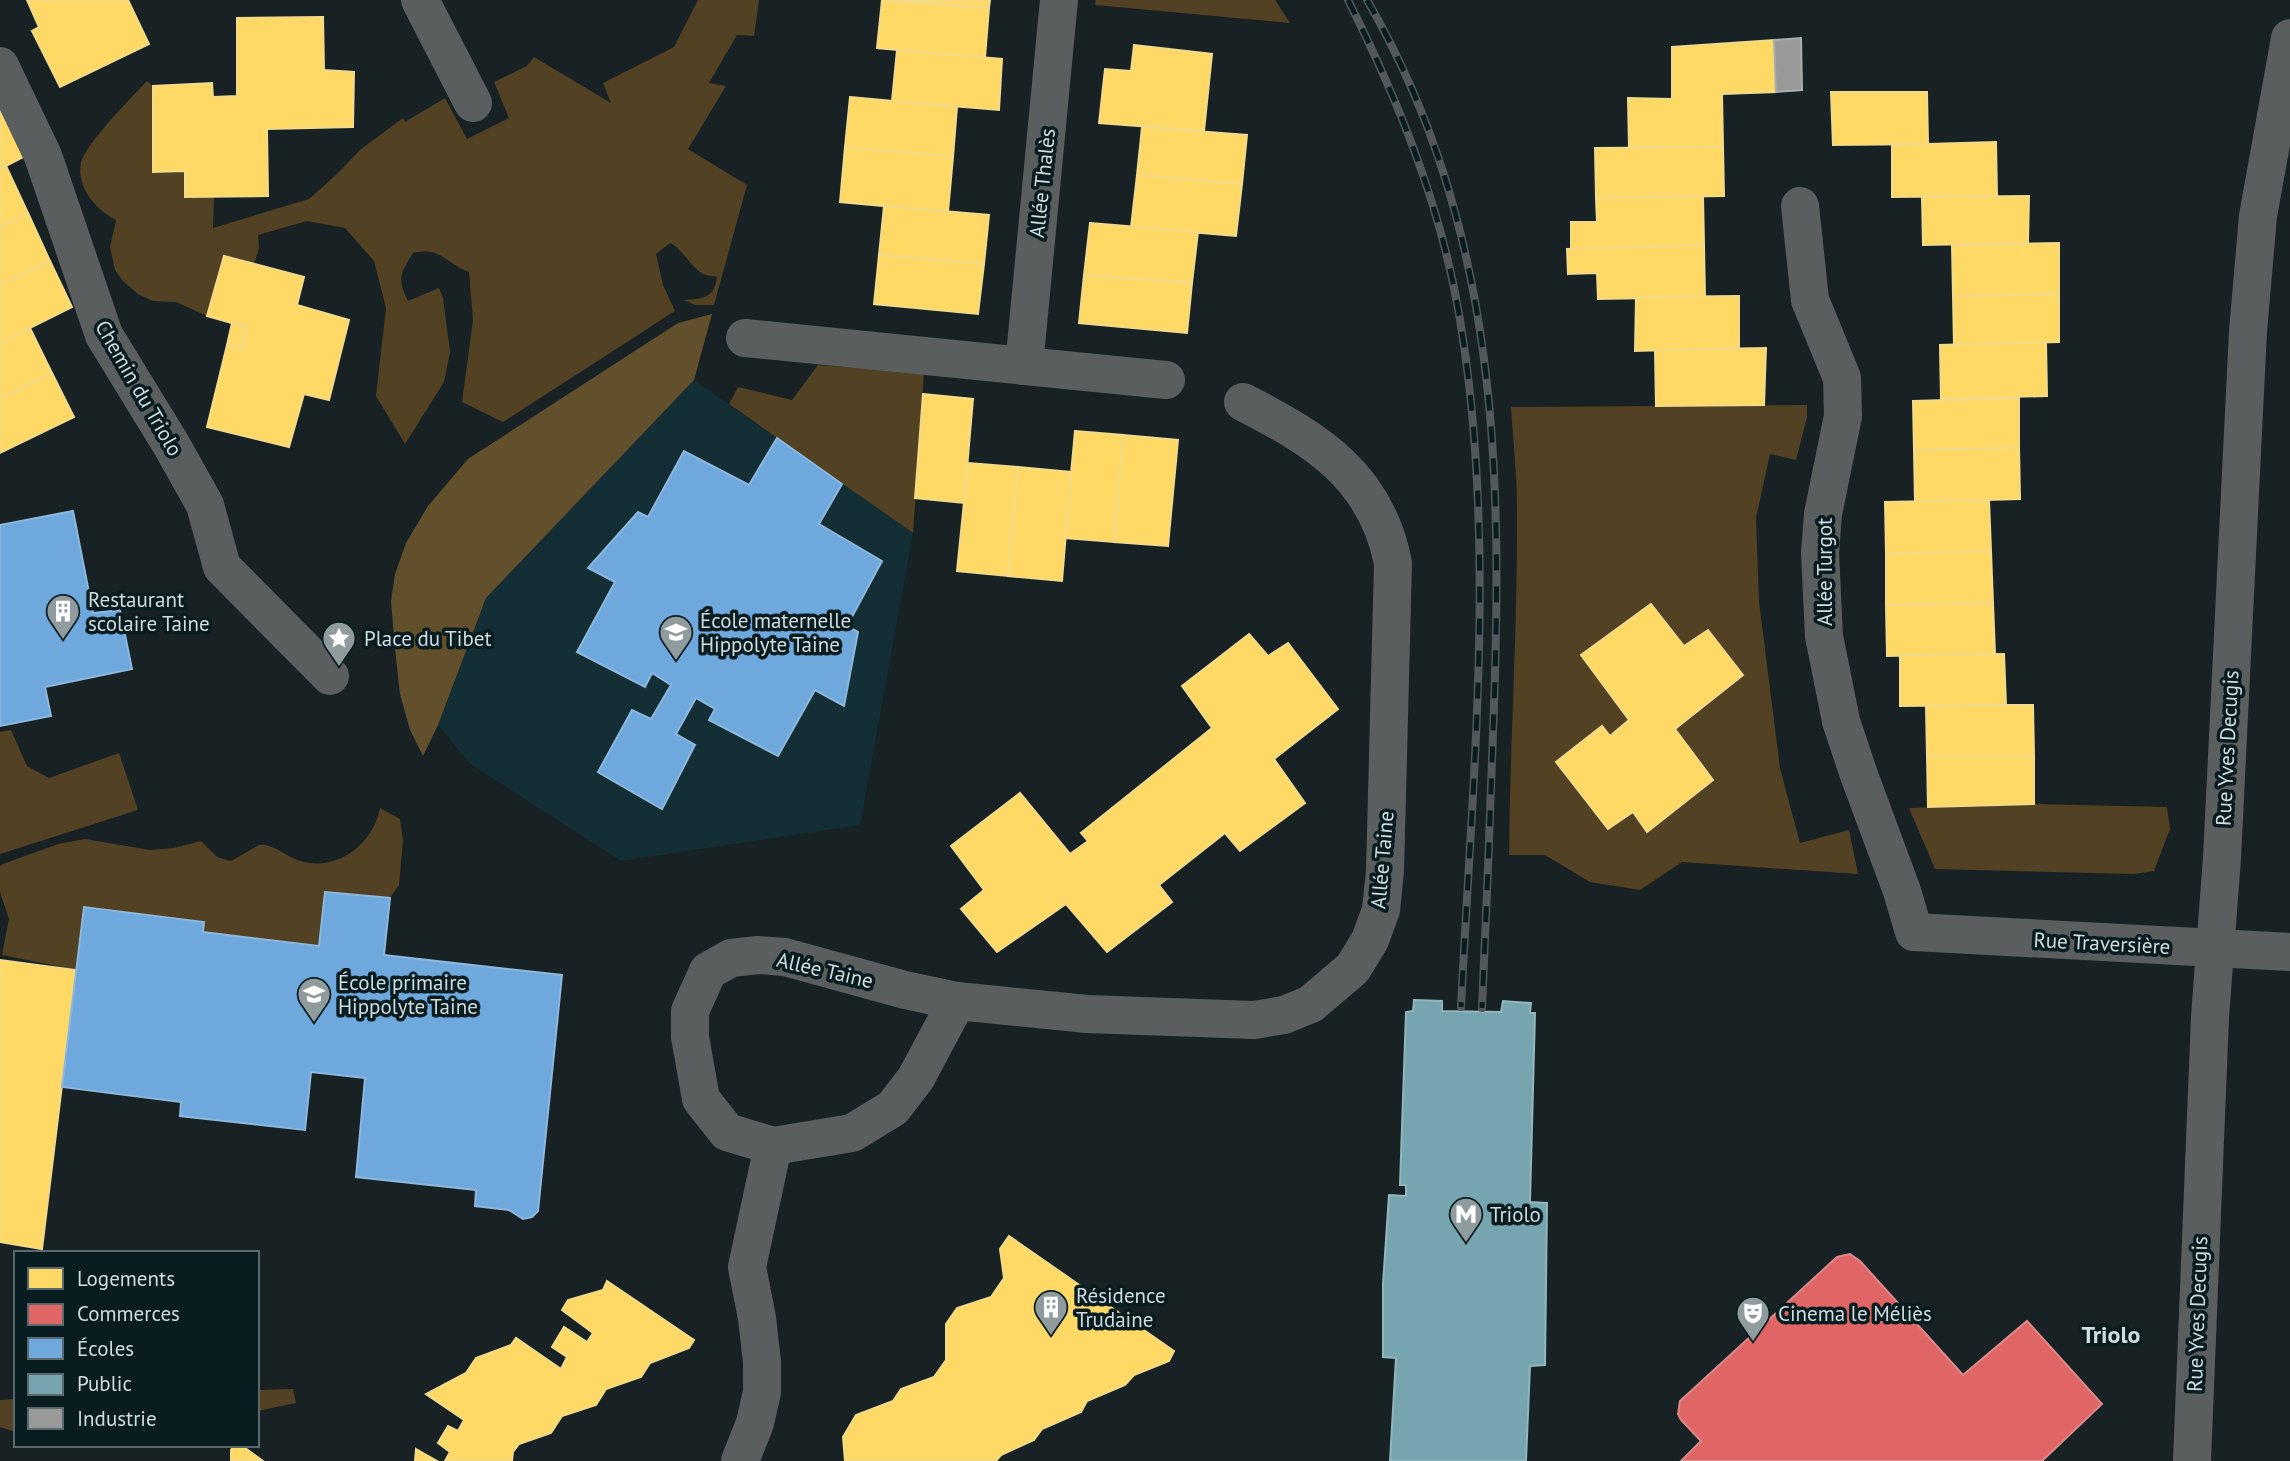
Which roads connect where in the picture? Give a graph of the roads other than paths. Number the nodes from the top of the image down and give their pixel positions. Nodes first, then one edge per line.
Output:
1 (419, 0) edge
2 (1059, 0) edge
3 (2290, 38) edge
4 (0, 66) edge
5 (473, 103) dead end
6 (1800, 206) dead end
7 (745, 338) dead end
8 (1024, 366) junction
9 (1167, 380) dead end
10 (1243, 402) dead end
11 (330, 676) dead end
12 (1914, 932) joint
13 (2216, 949) junction
14 (2290, 952) edge
15 (957, 1001) junction
16 (774, 1146) junction
17 (740, 1461) edge
18 (2192, 1461) edge

1 - 5 street
2 - 8 street, Allée Thalès
3 - 13 street, Rue Yves Decugis
4 - 11 street, Chemin du Triolo
6 - 12 street, Allée Turgot
7 - 8 street
8 - 9 street
10 - 15 street, Allée Taine
12 - 13 street, Rue Traversière
13 - 14 street, Rue Traversière
13 - 18 street, Rue Yves Decugis
15 - 16 street, Allée Taine
15 - 16 street, Allée Taine
16 - 17 street

